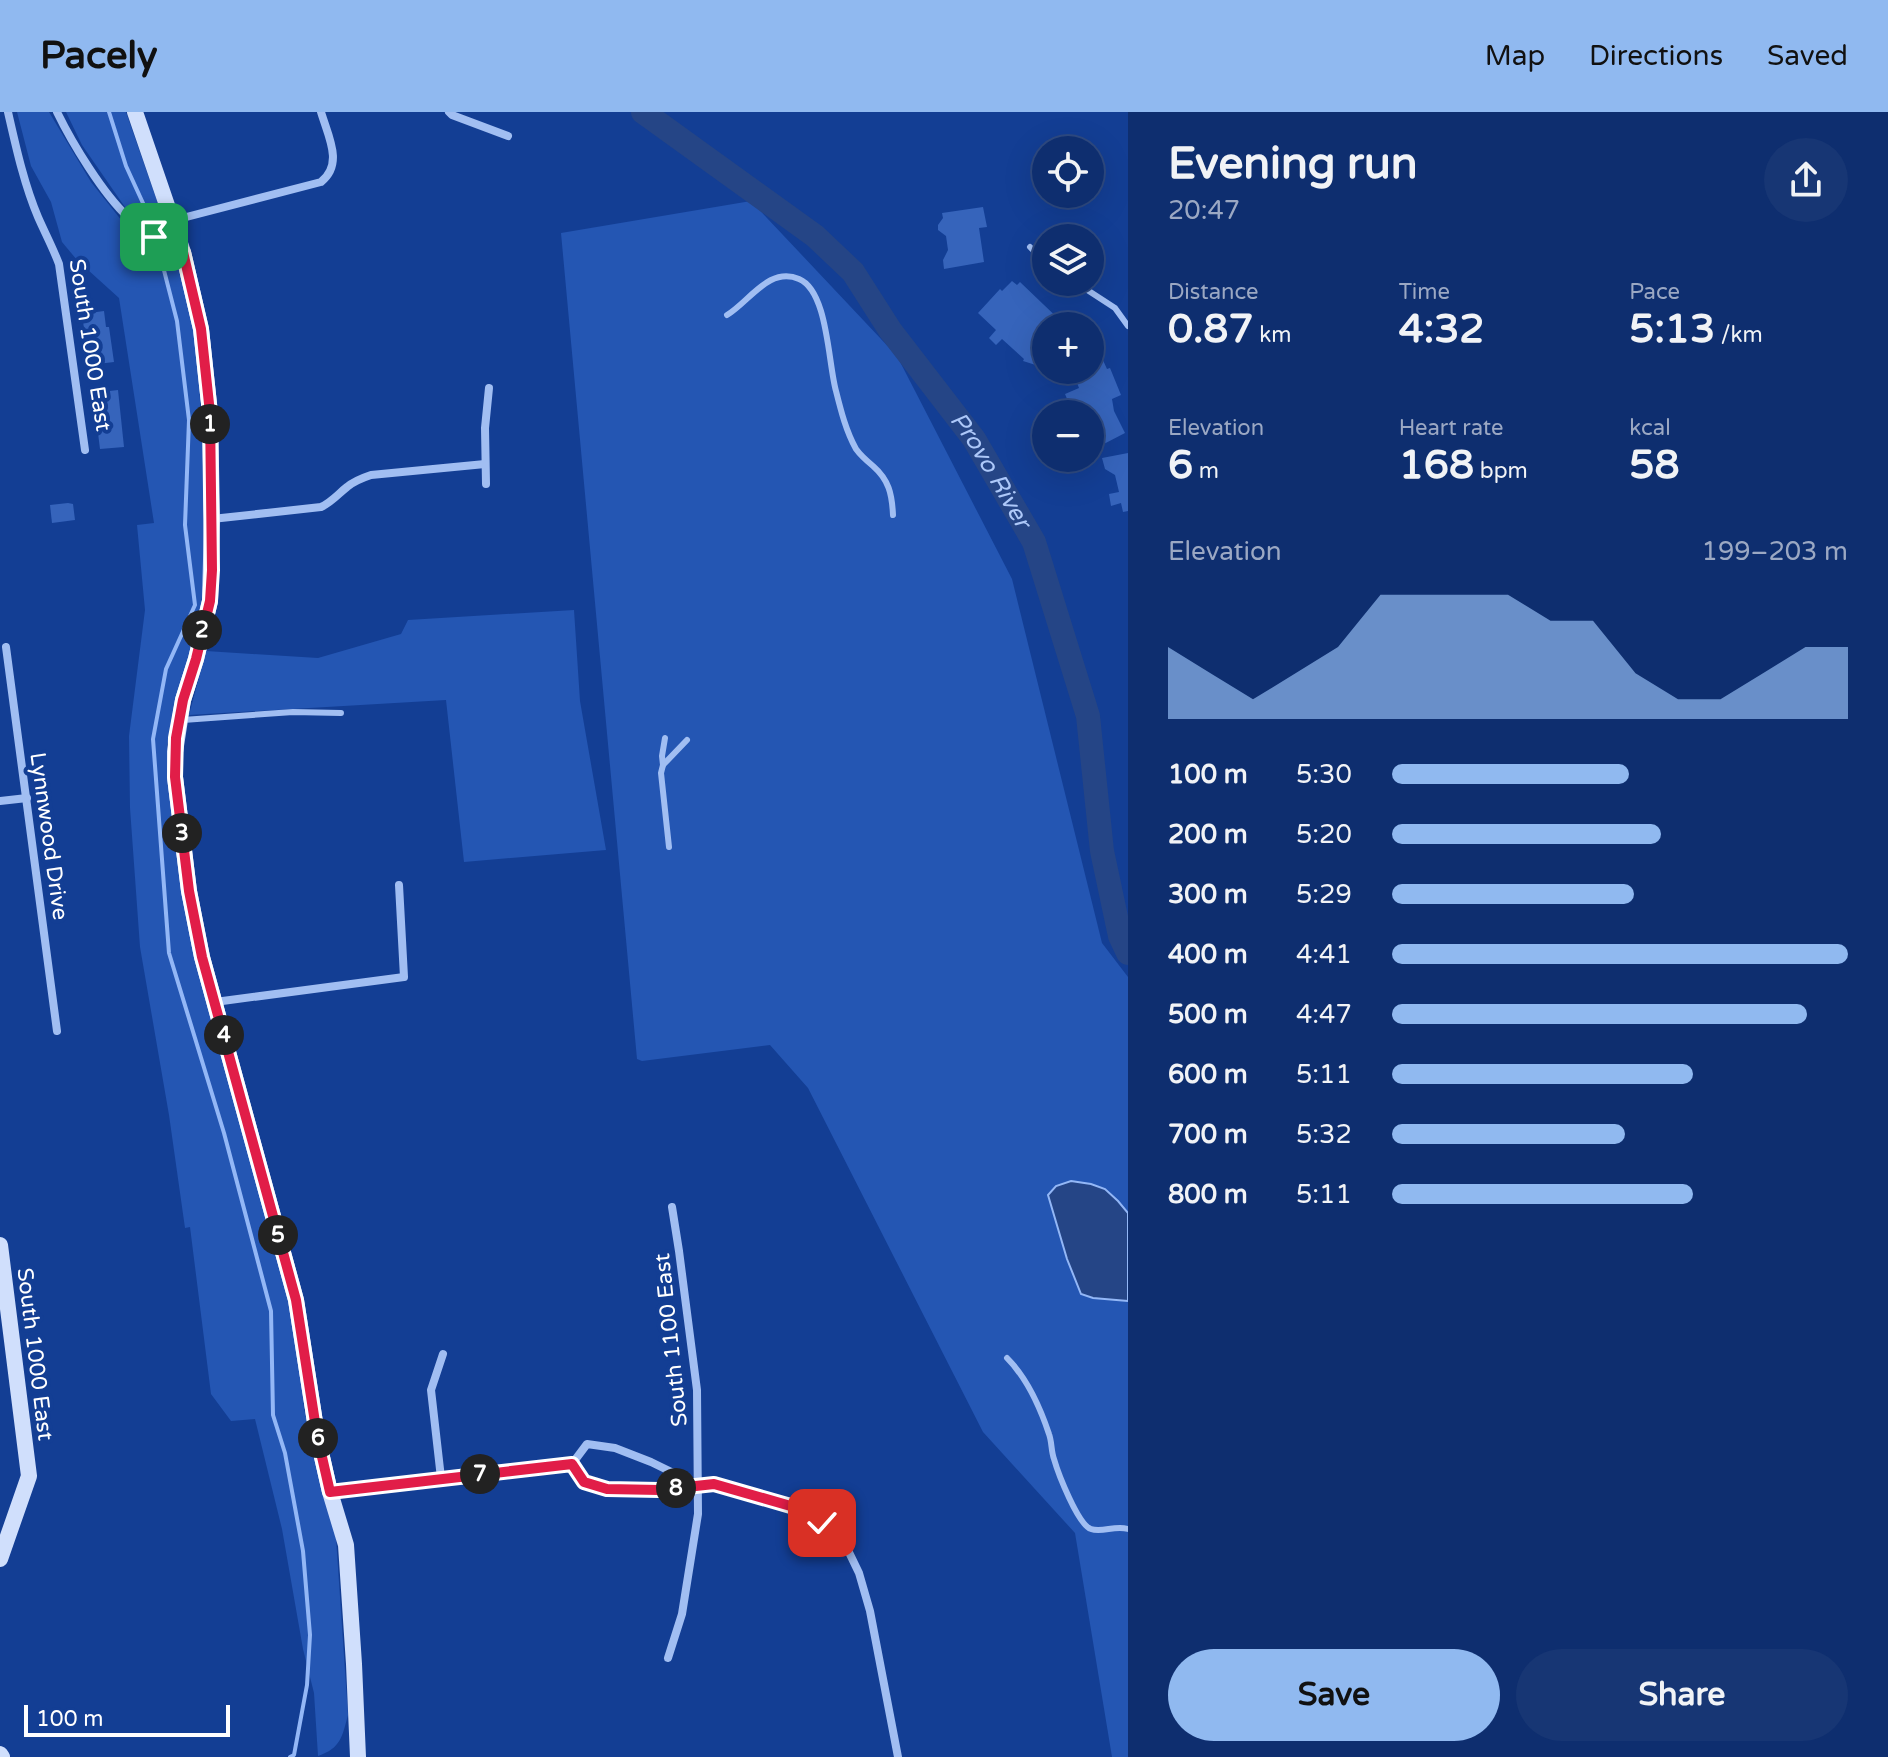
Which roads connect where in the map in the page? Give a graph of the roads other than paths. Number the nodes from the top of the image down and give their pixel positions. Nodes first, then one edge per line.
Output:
1 (8, 112) edge
2 (57, 112) edge
3 (135, 112) edge
4 (321, 112) edge
5 (449, 112) edge
6 (508, 136) dead end
7 (171, 221) junction
8 (183, 252) junction
9 (1097, 296) edge
10 (727, 315) dead end
11 (1128, 326) edge
12 (489, 388) dead end
13 (85, 450) dead end
14 (485, 464) junction
15 (486, 484) dead end
16 (893, 515) dead end
17 (212, 519) junction
18 (6, 647) dead end
19 (341, 713) dead end
20 (179, 720) junction
21 (665, 738) dead end
22 (687, 740) dead end
23 (663, 765) junction
24 (27, 798) junction
25 (0, 801) edge
26 (669, 847) dead end
27 (399, 885) dead end
28 (215, 1002) junction
29 (57, 1031) dead end
30 (672, 1207) dead end
31 (0, 1245) edge
32 (443, 1354) dead end
33 (1007, 1358) dead end
34 (572, 1464) junction
35 (441, 1478) junction
36 (698, 1485) junction
37 (330, 1492) junction
38 (1128, 1529) edge
39 (0, 1559) edge
40 (668, 1658) dead end
41 (358, 1757) edge
42 (898, 1757) edge

1 - 13 street, South 1000 East
2 - 8 street
3 - 7 street
4 - 7 street
5 - 6 street
7 - 8 street
8 - 17 street
9 - 11 lane
10 - 16 lane
12 - 14 street
14 - 15 street
14 - 17 street
17 - 20 street
18 - 24 street, Lynnwood Drive
19 - 20 lane
20 - 28 street
21 - 23 lane
22 - 23 lane
23 - 26 lane
24 - 25 street
24 - 29 street, Lynnwood Drive
27 - 28 street
28 - 37 street
30 - 36 street, South 1100 East
31 - 39 street, South 1000 East
32 - 35 street
33 - 38 lane
34 - 35 street
34 - 36 street
34 - 36 street
35 - 37 street
36 - 40 street, South 1100 East
36 - 42 street
37 - 41 street

